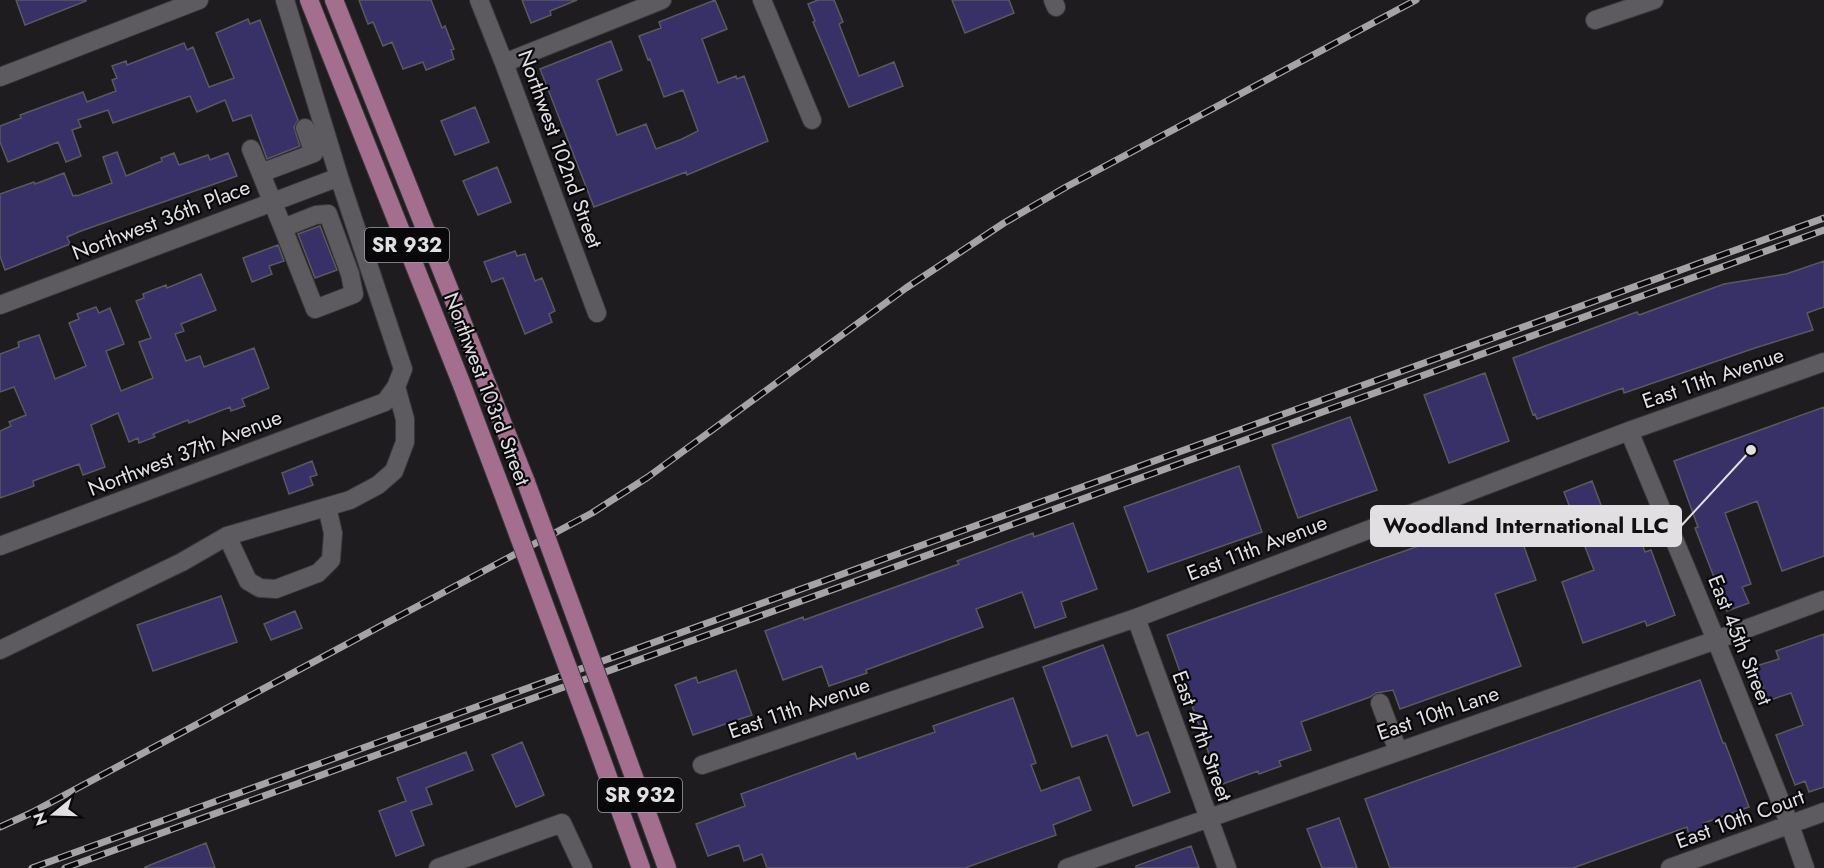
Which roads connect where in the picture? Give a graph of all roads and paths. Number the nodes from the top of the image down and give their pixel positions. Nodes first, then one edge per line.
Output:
1 (200, 0) edge
2 (285, 0) edge
3 (309, 0) edge
4 (334, 0) edge
5 (479, 0) edge
6 (662, 0) edge
7 (762, 0) edge
8 (1654, 0) edge
9 (1618, 6) edge
10 (1595, 20) dead end
11 (504, 63) junction
12 (0, 76) edge
13 (812, 120) dead end
14 (305, 128) dead end
15 (251, 149) dead end
16 (261, 173) junction
17 (339, 177) junction
18 (272, 202) junction
19 (283, 228) junction
20 (0, 305) edge
21 (597, 313) dead end
22 (1824, 362) edge
23 (391, 394) junction
24 (1629, 431) junction
25 (327, 507) junction
26 (227, 536) junction
27 (0, 546) edge
28 (1824, 600) edge
29 (1136, 618) junction
30 (1716, 640) junction
31 (0, 650) edge
32 (1380, 704) dead end
33 (1398, 751) junction
34 (702, 765) dead end
35 (1824, 812) edge
36 (1208, 818) junction
37 (1790, 825) junction
38 (438, 868) edge
39 (583, 868) edge
40 (641, 868) edge
41 (667, 868) edge
42 (1067, 868) edge
43 (1227, 868) edge
44 (1670, 868) edge
45 (1804, 868) edge

1 - 12 street
2 - 17 street
3 - 40 main road, Northwest 103rd Street / SR 932, bridge
4 - 41 main road, Northwest 103rd Street / SR 932, bridge
5 - 11 street, Northwest 102nd Street
6 - 11 street
7 - 13 street
8 - 9 street
9 - 10 street
11 - 21 street, Northwest 102nd Street
14 - 16 street
15 - 16 street
16 - 18 street
17 - 18 street, Northwest 36th Place
17 - 23 street
18 - 19 street
18 - 20 street, Northwest 36th Place
19 - 19 street
22 - 24 street, East 11th Avenue
23 - 25 street
23 - 27 street, Northwest 37th Avenue
24 - 29 street, East 11th Avenue
24 - 30 street, East 45th Street
25 - 26 street
25 - 26 street
26 - 31 street
28 - 30 street, East 10th Lane
29 - 34 street, East 11th Avenue
29 - 36 street, East 47th Street
30 - 33 street, East 10th Lane
30 - 37 street, East 45th Street
32 - 33 street
33 - 36 street, East 10th Lane
35 - 37 street, East 10th Court
36 - 42 street, East 10th Lane
36 - 43 street, East 47th Street
37 - 44 street, East 10th Court
37 - 45 street, East 45th Street
38 - 39 street

